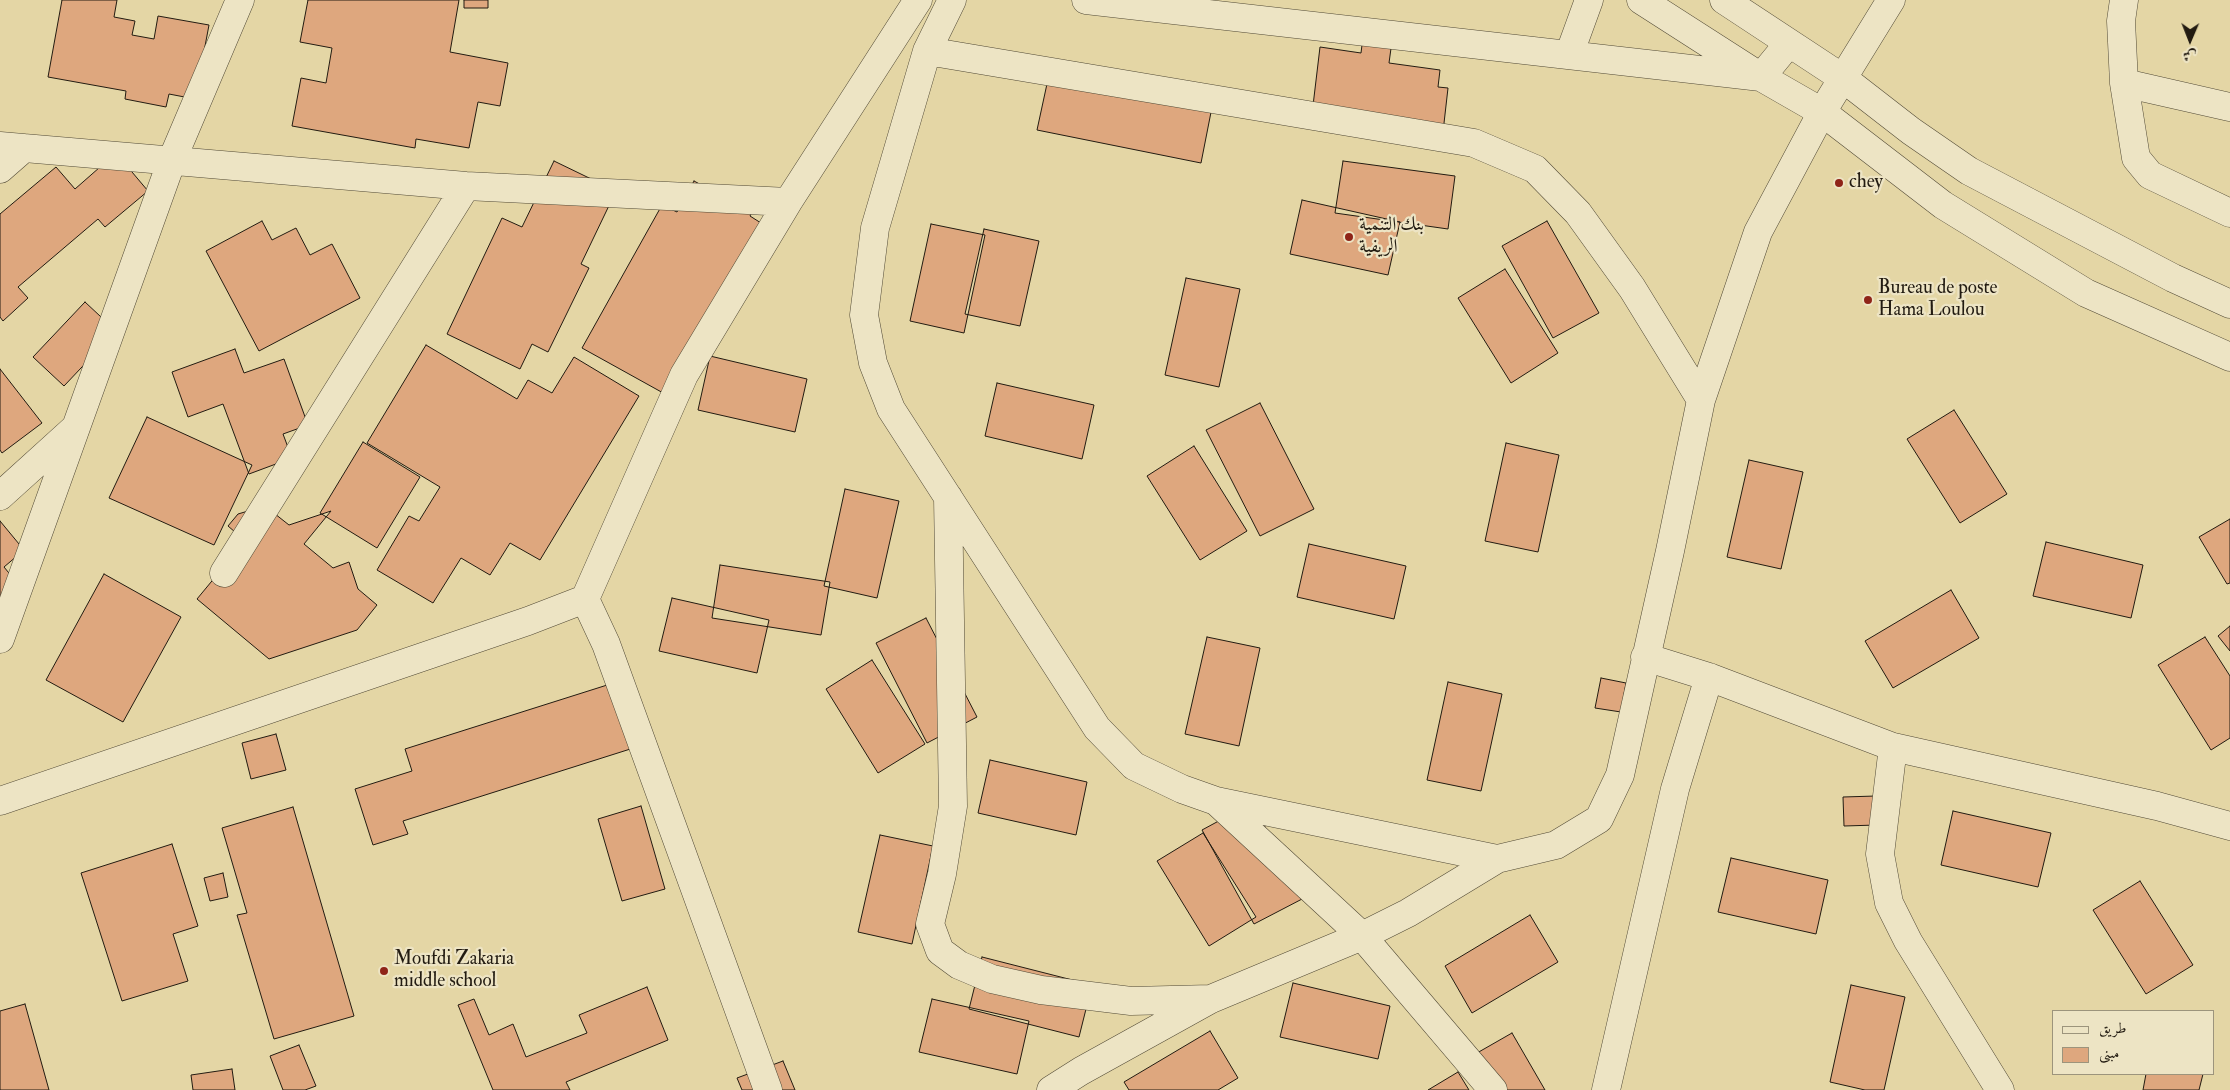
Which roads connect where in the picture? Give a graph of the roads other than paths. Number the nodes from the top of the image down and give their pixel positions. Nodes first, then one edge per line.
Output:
1 (240, 0) edge
2 (918, 0) edge
3 (952, 0) edge
4 (1086, 0) edge
5 (1589, 0) edge
6 (1641, 0) edge
7 (1724, 0) edge
8 (1891, 0) edge
9 (2124, 0) edge
10 (1789, 43) junction
11 (927, 51) junction
12 (1569, 55) junction
13 (1761, 77) junction
14 (1844, 79) junction
15 (2124, 83) junction
16 (2230, 107) edge
17 (1822, 112) junction
18 (12, 147) edge
19 (172, 160) junction
20 (0, 169) edge
21 (466, 186) junction
22 (788, 202) junction
23 (2230, 213) edge
24 (2230, 304) edge
25 (2230, 357) edge
26 (1701, 400) junction
27 (75, 428) junction
28 (0, 496) edge
29 (948, 497) junction
30 (224, 572) dead end
31 (585, 598) junction
32 (0, 639) edge
33 (1645, 657) junction
34 (1709, 677) junction
35 (1893, 747) junction
36 (0, 801) edge
37 (1216, 801) junction
38 (2230, 826) edge
39 (1497, 859) junction
40 (1362, 936) junction
41 (1211, 999) junction
42 (768, 1090) edge
43 (1051, 1090) edge
44 (1493, 1090) edge
45 (1606, 1090) edge
46 (2000, 1090) edge

1 - 19 street
2 - 22 street
3 - 11 street
4 - 12 street
5 - 12 street
6 - 13 street
7 - 10 street
8 - 14 street
9 - 15 street
10 - 13 street
10 - 14 street
11 - 26 street
11 - 29 street
12 - 13 street
13 - 17 street
14 - 17 street
14 - 24 street
15 - 16 street
15 - 23 street
17 - 25 street
17 - 26 street
18 - 19 street
18 - 20 street
19 - 21 street
19 - 27 street
21 - 22 street
21 - 30 street
22 - 31 street
26 - 33 street
27 - 28 street
27 - 32 street
29 - 37 street
29 - 41 street
31 - 36 street
31 - 42 street
33 - 34 street
33 - 39 street
34 - 35 street
34 - 45 street
35 - 38 street
35 - 46 street
37 - 39 street
37 - 40 street
39 - 40 street
40 - 41 street
40 - 44 street
41 - 43 street

